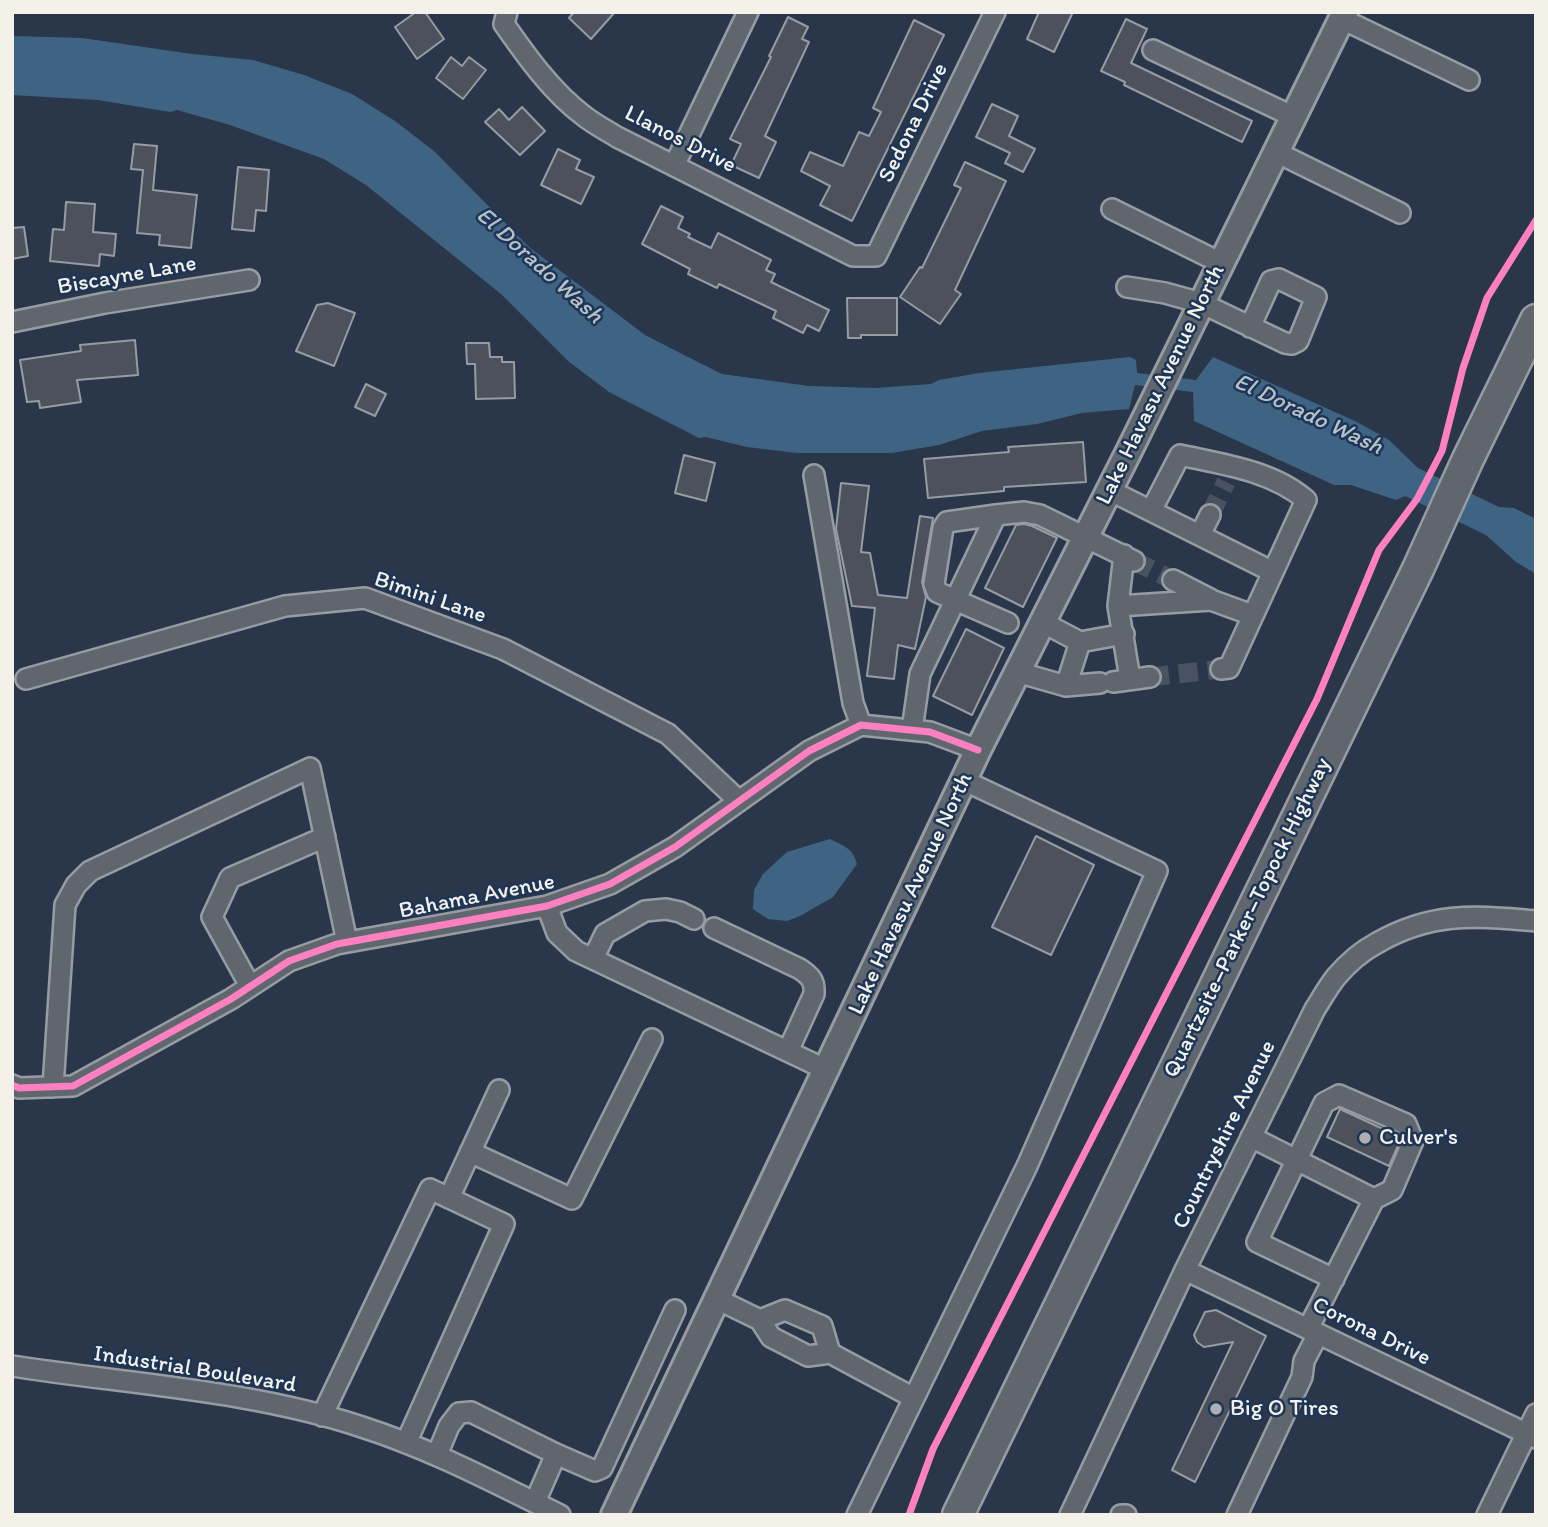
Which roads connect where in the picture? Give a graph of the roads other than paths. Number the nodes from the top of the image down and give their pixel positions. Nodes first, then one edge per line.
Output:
1 (507, 12) edge
2 (748, 12) edge
3 (995, 12) edge
4 (1343, 15) edge
5 (1153, 50) dead end
6 (1469, 80) dead end
7 (1293, 117) junction
8 (1276, 152) junction
9 (674, 166) junction
10 (1112, 209) dead end
11 (1400, 213) dead end
12 (876, 256) joint
13 (1221, 263) junction
14 (249, 280) dead end
15 (1127, 287) dead end
16 (1200, 303) junction
17 (1536, 320) edge
18 (12, 321) edge
19 (1250, 327) dead end
20 (814, 475) dead end
21 (1109, 490) junction
22 (1151, 511) junction
23 (996, 514) junction
24 (1210, 515) tunnel mouth
25 (1200, 535) junction
26 (1086, 536) junction
27 (1273, 572) junction
28 (1173, 580) tunnel mouth
29 (956, 600) junction
30 (1211, 600) junction
31 (1118, 606) junction
32 (1252, 615) junction
33 (1042, 622) junction
34 (1008, 623) dead end
35 (1124, 634) junction
36 (1080, 642) junction
37 (1227, 663) dead end
38 (1017, 672) junction
39 (1150, 677) tunnel mouth
40 (26, 679) dead end
41 (1114, 681) junction
42 (1066, 686) junction
43 (861, 725) junction
44 (912, 730) junction
45 (978, 750) junction
46 (965, 781) junction
47 (738, 802) junction
48 (325, 838) junction
49 (547, 906) junction
50 (694, 919) dead end
51 (1536, 921) edge
52 (714, 928) dead end
53 (347, 942) junction
54 (593, 959) junction
55 (250, 986) junction
56 (652, 1040) dead end
57 (788, 1051) junction
58 (827, 1070) junction
59 (12, 1085) edge
60 (53, 1087) junction
61 (499, 1090) dead end
62 (1251, 1137) junction
63 (470, 1152) junction
64 (1296, 1160) junction
65 (449, 1198) junction
66 (1374, 1199) junction
67 (1185, 1270) junction
68 (1334, 1279) junction
69 (717, 1299) junction
70 (675, 1310) dead end
71 (760, 1320) junction
72 (1313, 1331) junction
73 (830, 1353) junction
74 (12, 1366) edge
75 (914, 1398) junction
76 (1536, 1414) edge
77 (321, 1416) junction
78 (1531, 1436) edge
79 (406, 1443) junction
80 (556, 1454) junction
81 (437, 1455) junction
82 (535, 1502) junction
83 (560, 1515) edge
84 (614, 1515) edge
85 (857, 1515) edge
86 (958, 1515) edge
87 (1070, 1515) edge
88 (1237, 1515) edge
89 (1487, 1515) edge

1 - 9 street, Llanos Drive
2 - 9 street
3 - 12 street, Sedona Drive
4 - 6 street
4 - 7 main road, Lake Havasu Avenue North
5 - 7 street
7 - 8 main road, Lake Havasu Avenue North
8 - 11 street
8 - 13 main road, Lake Havasu Avenue North
9 - 12 street, Llanos Drive
10 - 13 street
13 - 16 main road, Lake Havasu Avenue North
14 - 18 street, Biscayne Lane
15 - 16 street
16 - 19 street
16 - 21 main road, Lake Havasu Avenue North
17 - 86 highway, Quartzsite–Parker–Topock Highway
20 - 43 street
21 - 22 street
21 - 26 main road, Lake Havasu Avenue North
22 - 25 street
22 - 27 street
23 - 26 street
23 - 29 street
23 - 29 street
24 - 25 street
25 - 27 street
26 - 31 street
26 - 33 main road, Lake Havasu Avenue North
27 - 32 street
28 - 30 street
29 - 34 street
29 - 44 street
30 - 31 street
30 - 32 street
31 - 35 street
32 - 37 street
33 - 36 street
33 - 38 main road, Lake Havasu Avenue North
35 - 36 street
35 - 41 street
36 - 42 street
38 - 42 street
38 - 45 main road, Lake Havasu Avenue North
39 - 41 street
40 - 47 street, Bimini Lane
41 - 42 street
43 - 44 street
43 - 47 street, Bahama Avenue
44 - 45 street
45 - 46 main road, Lake Havasu Avenue North
46 - 58 main road, Lake Havasu Avenue North
46 - 75 street
47 - 49 street, Bahama Avenue
48 - 53 street
48 - 55 street
48 - 60 street
49 - 53 street, Bahama Avenue
49 - 54 street
50 - 54 street
51 - 62 street, Countryshire Avenue
52 - 57 street
53 - 55 street, Bahama Avenue
54 - 57 street
55 - 60 street, Bahama Avenue
56 - 63 street
57 - 58 street
58 - 69 main road, Lake Havasu Avenue North
59 - 60 street, Bahama Avenue
61 - 63 street
62 - 64 street
62 - 67 street, Countryshire Avenue
63 - 65 street
64 - 66 street
64 - 66 street
64 - 68 street
65 - 77 street
65 - 79 street
66 - 68 street
67 - 72 street, Corona Drive
67 - 87 street, Countryshire Avenue
68 - 72 street
69 - 71 street
69 - 84 main road, Lake Havasu Avenue North
70 - 80 street
71 - 73 street
71 - 73 street
72 - 78 street, Corona Drive
72 - 88 street
73 - 75 street
74 - 77 street, Industrial Boulevard
75 - 85 street
76 - 78 street
77 - 79 street, Industrial Boulevard
78 - 89 street
79 - 81 street, Industrial Boulevard
80 - 81 street
80 - 82 street
81 - 82 street, Industrial Boulevard
82 - 83 street, Industrial Boulevard

